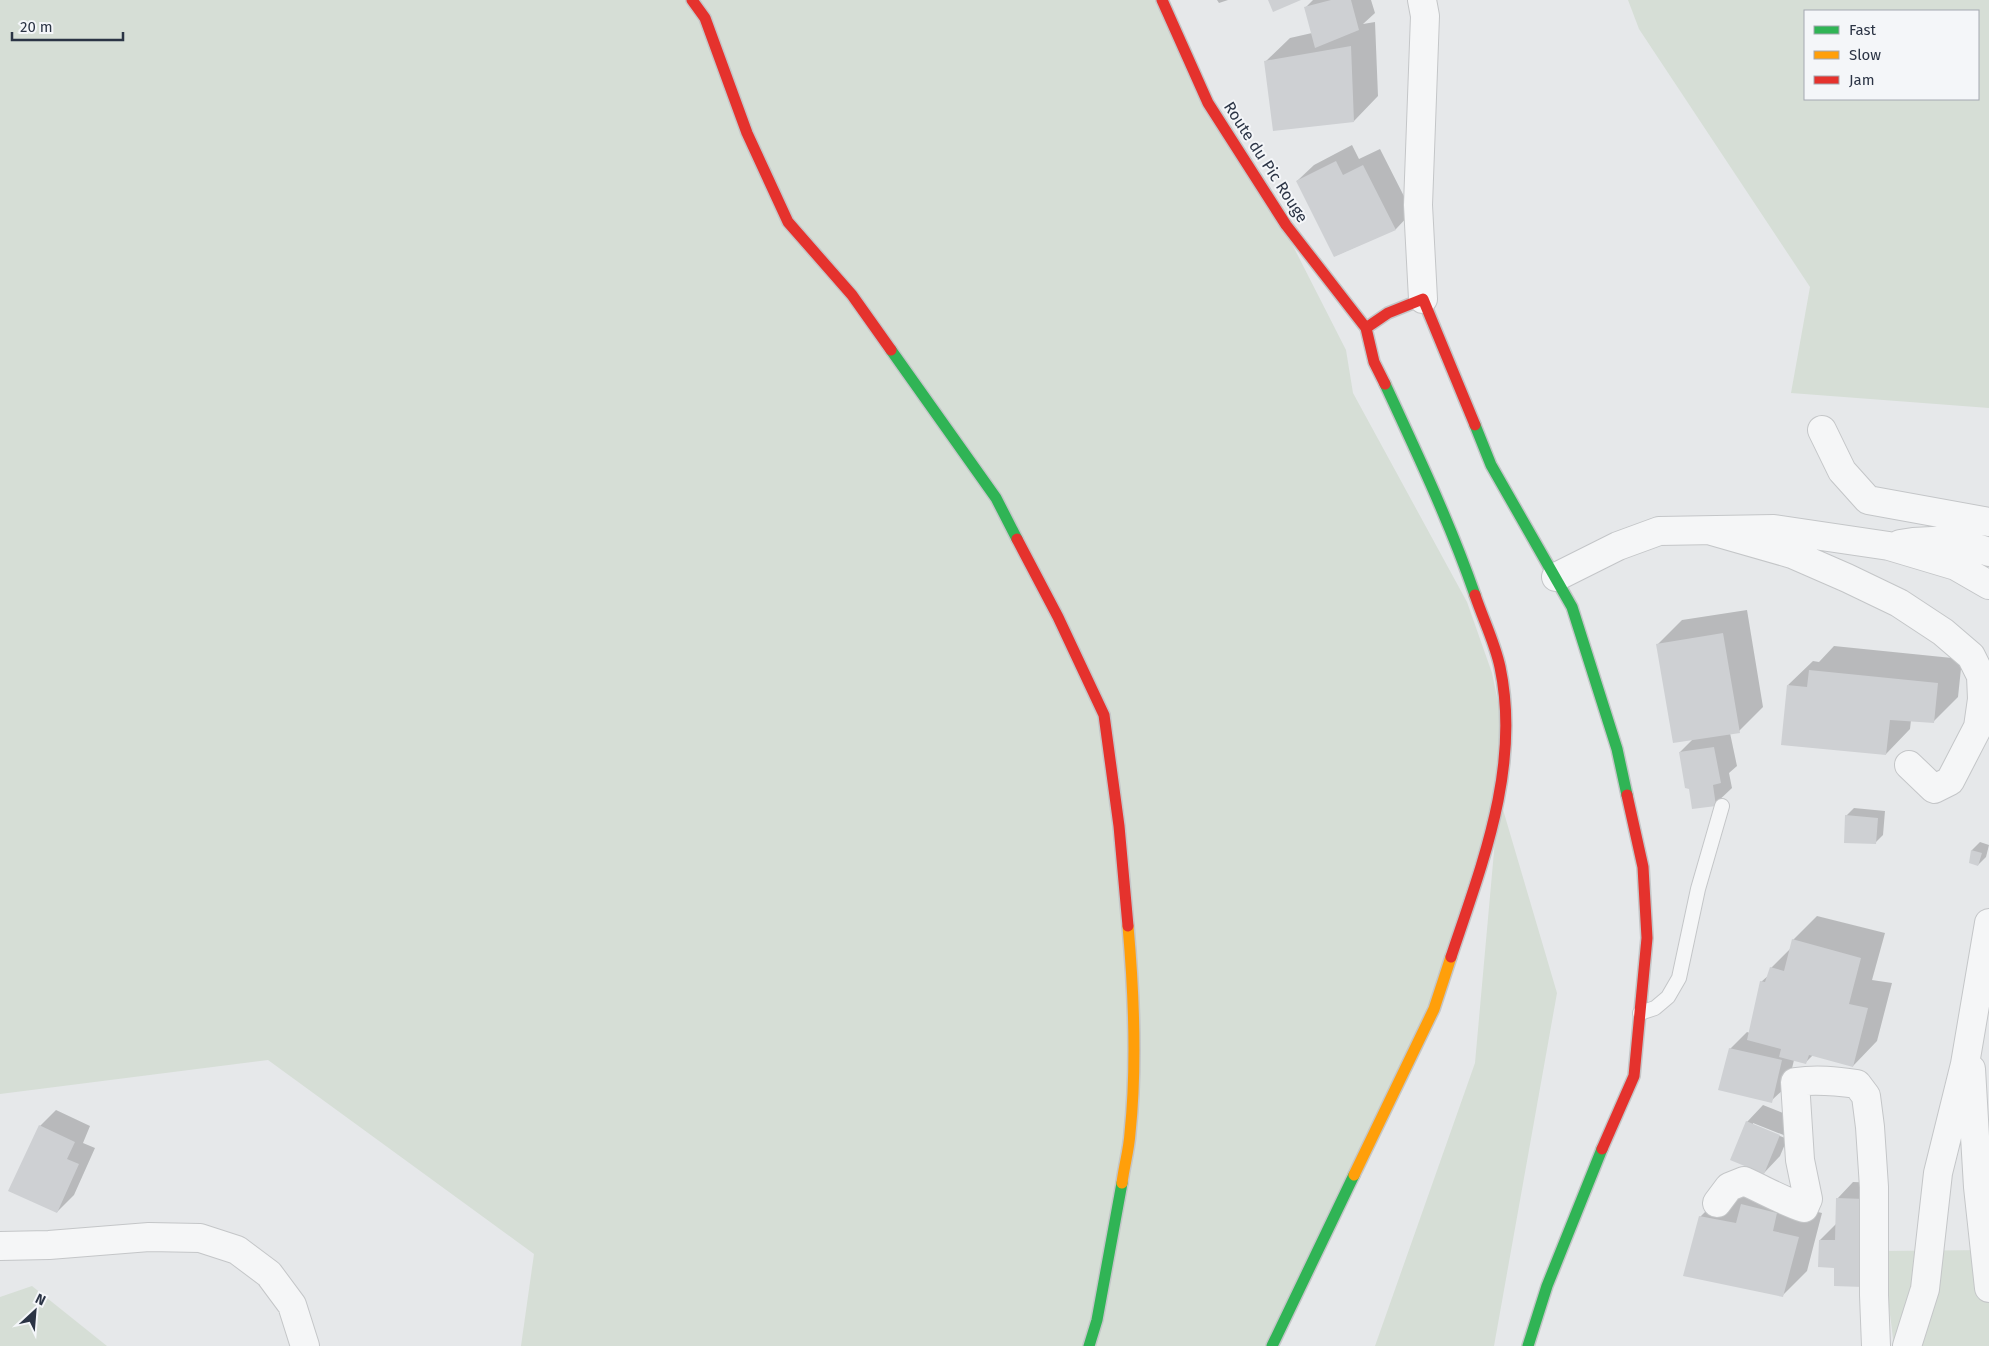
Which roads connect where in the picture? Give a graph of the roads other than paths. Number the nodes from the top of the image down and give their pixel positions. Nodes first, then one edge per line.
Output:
1 (692, 0) edge
2 (1162, 0) edge
3 (1422, 0) edge
4 (1423, 299) junction
5 (1366, 328) junction
6 (1822, 430) dead end
7 (1989, 522) edge
8 (1712, 531) junction
9 (1889, 546) junction
10 (1989, 552) edge
11 (1556, 578) junction
12 (1989, 586) edge
13 (1909, 765) dead end
14 (1722, 806) dead end
15 (1989, 923) edge
16 (1640, 1012) junction
17 (1966, 1053) junction
18 (1718, 1203) dead end
19 (0, 1246) edge
20 (1989, 1288) edge
21 (305, 1346) edge
22 (1089, 1346) edge
23 (1272, 1346) edge
24 (1528, 1346) edge
25 (1876, 1346) edge
26 (1907, 1346) edge

1 - 22 street
2 - 5 street, Route du Pic Rouge
3 - 4 street
4 - 5 street
4 - 11 street
5 - 23 street
6 - 7 street
8 - 9 street
8 - 11 street
8 - 13 street
9 - 10 street
9 - 12 street
11 - 16 street
14 - 16 lane
15 - 17 street
16 - 24 street
17 - 20 street
17 - 26 street
18 - 25 street
19 - 21 street

